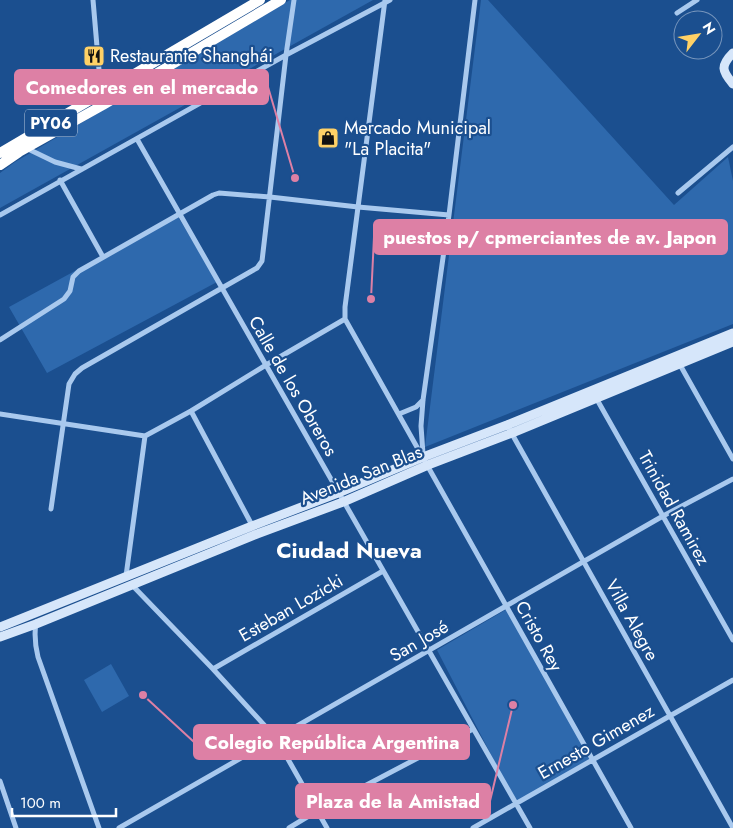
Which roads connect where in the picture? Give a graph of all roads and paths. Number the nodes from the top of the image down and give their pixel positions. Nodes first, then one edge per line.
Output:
1 (93, 0) edge
2 (260, 0) edge
3 (281, 0) edge
4 (294, 0) edge
5 (390, 0) edge
6 (476, 0) edge
7 (697, 0) edge
8 (384, 2) edge
9 (245, 4) edge
10 (682, 10) edge
11 (733, 53) edge
12 (286, 55) junction
13 (733, 84) edge
14 (101, 93) junction
15 (103, 106) junction
16 (137, 139) junction
17 (733, 147) edge
18 (25, 148) junction
19 (0, 153) edge
20 (0, 165) edge
21 (81, 169) junction
22 (60, 180) junction
23 (678, 192) dead end
24 (270, 196) junction
25 (358, 207) junction
26 (0, 214) edge
27 (180, 214) junction
28 (449, 215) junction
29 (103, 257) junction
30 (221, 288) junction
31 (345, 319) junction
32 (733, 333) edge
33 (0, 340) edge
34 (733, 342) edge
35 (675, 356) junction
36 (266, 365) junction
37 (680, 365) junction
38 (591, 390) junction
39 (596, 399) junction
40 (423, 400) junction
41 (190, 411) junction
42 (0, 414) edge
43 (399, 414) junction
44 (63, 424) junction
45 (507, 424) junction
46 (512, 433) junction
47 (145, 436) junction
48 (733, 459) edge
49 (426, 461) junction
50 (733, 478) edge
51 (338, 493) junction
52 (343, 502) junction
53 (52, 509) dead end
54 (663, 516) junction
55 (255, 530) junction
56 (584, 561) junction
57 (383, 571) junction
58 (126, 576) junction
59 (132, 585) junction
60 (507, 606) junction
61 (38, 612) junction
62 (36, 624) junction
63 (0, 627) edge
64 (0, 637) edge
65 (733, 640) edge
66 (429, 651) junction
67 (213, 670) junction
68 (733, 680) edge
69 (670, 716) junction
70 (473, 729) junction
71 (276, 738) junction
72 (593, 760) junction
73 (0, 781) edge
74 (516, 803) junction
75 (317, 811) junction
76 (16, 828) edge
77 (99, 828) edge
78 (118, 828) edge
79 (289, 828) edge
80 (327, 828) edge
81 (473, 828) edge
82 (530, 828) edge
83 (631, 828) edge
84 (733, 828) edge

1 - 14 street
2 - 9 highway, PY06
3 - 15 highway, PY06
4 - 12 street
5 - 8 street
6 - 28 street
7 - 10 street
8 - 12 street
8 - 25 street
9 - 14 highway, PY06
11 - 13 street
12 - 16 street
12 - 24 street
14 - 15 street
14 - 19 highway, PY06
15 - 18 highway, PY06
16 - 21 street
16 - 27 street, Calle de los Obreros
17 - 23 street
18 - 20 highway, PY06
18 - 21 street
21 - 22 street
22 - 26 street
22 - 29 street
24 - 25 street
24 - 27 street
24 - 30 street
25 - 28 street
25 - 31 street
27 - 29 street
27 - 30 street, Calle de los Obreros
28 - 40 street
29 - 33 street
30 - 36 street, Calle de los Obreros
30 - 44 street
31 - 36 street
31 - 43 street, Cristo Rey
32 - 35 street, Avenida San Blas
34 - 37 street, Avenida San Blas
35 - 37 street
35 - 38 street, Avenida San Blas
36 - 41 street
36 - 51 street, Calle de los Obreros
37 - 39 street, Avenida San Blas
37 - 48 street
38 - 39 street, Trinidad Ramirez
38 - 45 street, Avenida San Blas
39 - 46 street, Avenida San Blas
39 - 54 street, Trinidad Ramirez
40 - 43 street
40 - 49 street
41 - 47 street
41 - 55 street
42 - 44 street
43 - 49 street, Cristo Rey
44 - 47 street
44 - 53 street
45 - 46 street, Villa Alegre
45 - 49 street, Avenida San Blas
46 - 49 street, Avenida San Blas
46 - 56 street, Villa Alegre
47 - 58 street
49 - 51 street, Avenida San Blas
49 - 52 street, Avenida San Blas
49 - 60 street, Cristo Rey
50 - 54 street, San José
51 - 52 street, Calle de los Obreros
51 - 55 street, Avenida San Blas
52 - 55 street, Avenida San Blas
52 - 57 street, Calle de los Obreros
54 - 56 street, San José
54 - 65 street, Trinidad Ramirez
55 - 58 street, Avenida San Blas
55 - 59 street, Avenida San Blas
56 - 60 street, San José
56 - 69 street, Villa Alegre
57 - 66 street, Calle de los Obreros
57 - 67 street, Esteban Lozicki
58 - 61 street, Avenida San Blas
59 - 62 street, Avenida San Blas
59 - 67 street
60 - 66 street, San José
60 - 72 street, Cristo Rey
61 - 62 street
61 - 63 street, Avenida San Blas
62 - 64 street, Avenida San Blas
62 - 77 street
66 - 70 street, Calle de los Obreros
66 - 71 street, San José
67 - 71 street
68 - 69 street, Ernesto Gimenez
69 - 72 street, Ernesto Gimenez
69 - 84 street, Villa Alegre
70 - 74 street, Calle de los Obreros
70 - 75 street
71 - 75 street
71 - 78 street, San José
72 - 74 street, Ernesto Gimenez
72 - 83 street, Cristo Rey
73 - 76 street
74 - 81 street, Ernesto Gimenez
74 - 82 street, Calle de los Obreros
75 - 79 street
75 - 80 street

